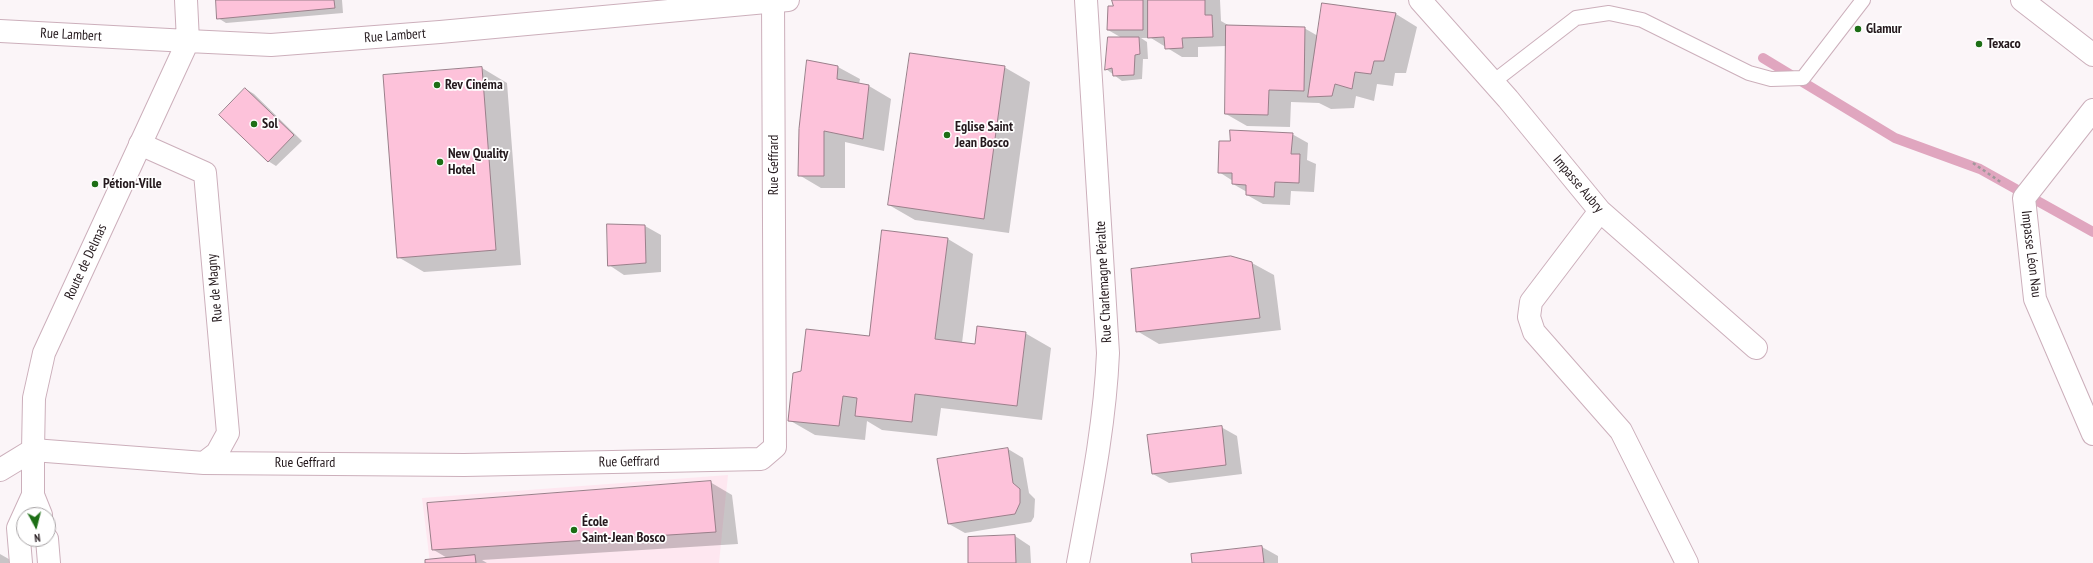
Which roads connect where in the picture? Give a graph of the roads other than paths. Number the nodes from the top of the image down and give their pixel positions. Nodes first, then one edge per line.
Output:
1 (186, 0) edge
2 (1086, 0) edge
3 (1420, 0) edge
4 (1863, 0) edge
5 (2022, 0) edge
6 (778, 1) edge
7 (0, 31) edge
8 (188, 41) junction
9 (2093, 55) edge
10 (1493, 82) junction
11 (2093, 110) edge
12 (140, 144) junction
13 (1600, 211) junction
14 (1756, 348) dead end
15 (2093, 434) edge
16 (33, 450) junction
17 (204, 463) junction
18 (0, 470) edge
19 (33, 495) junction
20 (38, 507) edge
21 (48, 547) edge
22 (21, 563) edge
23 (49, 563) edge
24 (1078, 563) edge
25 (1686, 563) edge

1 - 8 street
2 - 24 street, Rue Charlemagne Péralte
3 - 10 street, Impasse Aubry
4 - 10 lane
5 - 9 street
6 - 8 street, Rue Lambert
6 - 17 street, Rue Geffrard
7 - 8 street, Rue Lambert
8 - 12 street, Route de Delmas
10 - 13 street, Impasse Aubry
11 - 15 street, Impasse Léon Nau
12 - 16 street, Route de Delmas
12 - 17 street, Rue de Magny
13 - 14 street, Impasse Aubry
13 - 25 street
16 - 17 street, Rue Geffrard
16 - 18 street
16 - 19 street, Route de Delmas
19 - 20 street, Route de Delmas
19 - 22 street, Route de Delmas
21 - 23 street

